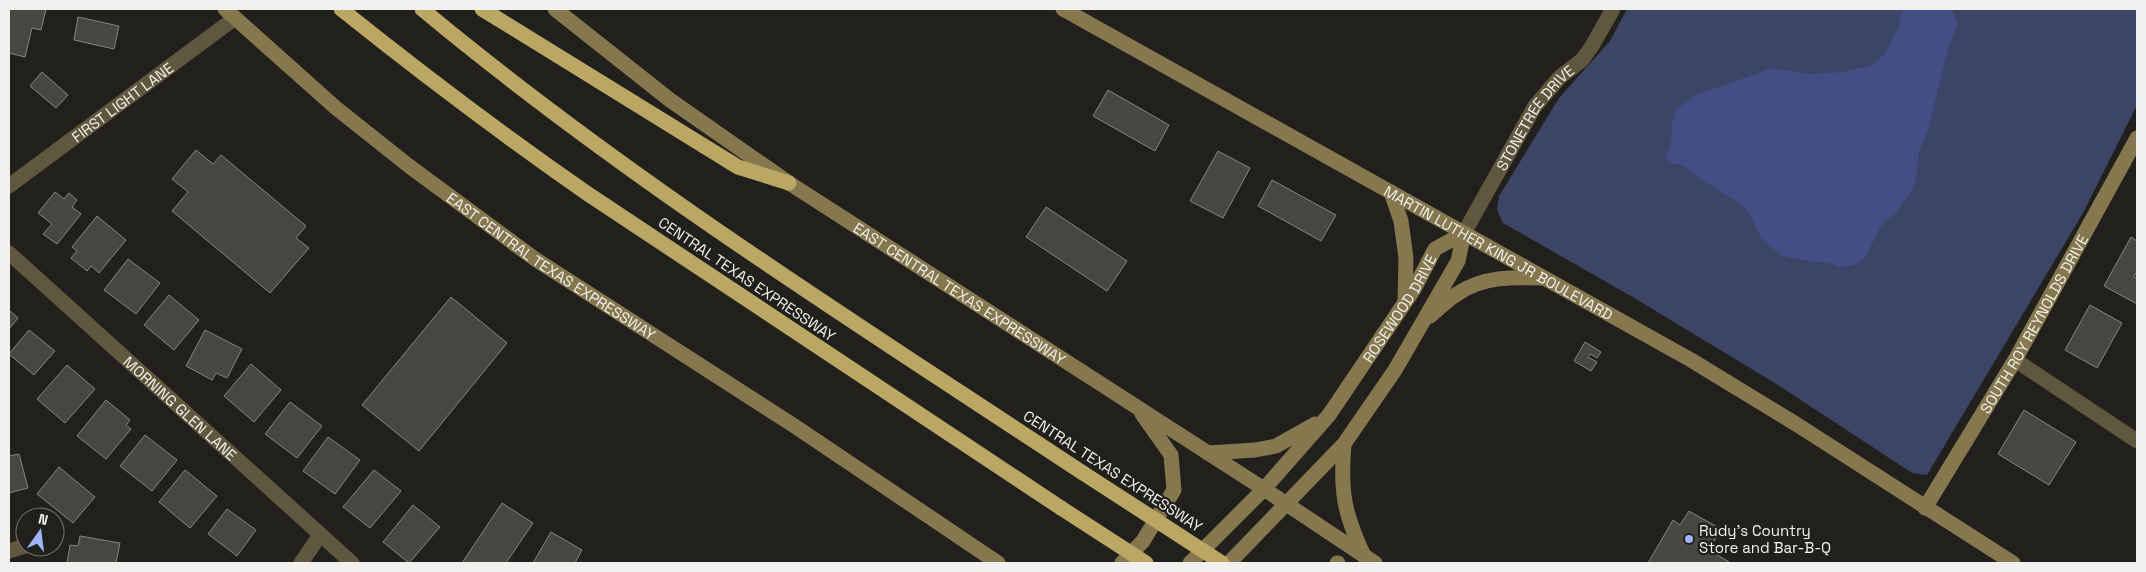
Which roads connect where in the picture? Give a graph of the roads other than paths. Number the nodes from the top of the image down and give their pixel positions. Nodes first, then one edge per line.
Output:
1 (340, 9) edge
2 (422, 9) edge
3 (482, 9) edge
4 (555, 9) edge
5 (1063, 9) edge
6 (1613, 9) edge
7 (230, 13) edge
8 (2137, 138) edge
9 (789, 183) junction
10 (9, 186) edge
11 (1392, 192) junction
12 (1464, 233) junction
13 (9, 253) edge
14 (1545, 278) junction
15 (1405, 301) junction
16 (1423, 322) junction
17 (2015, 360) junction
18 (1135, 406) junction
19 (1329, 415) junction
20 (2137, 441) edge
21 (1344, 444) junction
22 (1208, 452) junction
23 (1264, 489) junction
24 (1286, 505) junction
25 (1925, 508) junction
26 (320, 535) junction
27 (1370, 560) edge
28 (301, 563) edge
29 (352, 563) edge
30 (998, 563) edge
31 (1122, 563) edge
32 (1146, 563) edge
33 (1190, 563) edge
34 (1222, 563) edge
35 (1229, 563) edge
36 (2013, 563) edge

1 - 32 highway, CENTRAL TEXAS EXPRESSWAY, bridge
2 - 34 highway, CENTRAL TEXAS EXPRESSWAY, bridge
3 - 9 highway
4 - 9 main road, EAST CENTRAL TEXAS EXPRESSWAY
5 - 11 main road, MARTIN LUTHER KING JR BOULEVARD
6 - 12 street, STONETREE DRIVE
7 - 10 street, FIRST LIGHT LANE
7 - 30 main road, EAST CENTRAL TEXAS EXPRESSWAY
8 - 17 main road, SOUTH ROY REYNOLDS DRIVE
9 - 18 main road, EAST CENTRAL TEXAS EXPRESSWAY
11 - 12 main road, MARTIN LUTHER KING JR BOULEVARD
11 - 15 main road
12 - 14 main road, MARTIN LUTHER KING JR BOULEVARD
12 - 15 main road, ROSEWOOD DRIVE
12 - 16 main road, ROSEWOOD DRIVE
13 - 26 street, MORNING GLEN LANE
14 - 16 main road
14 - 25 main road, MARTIN LUTHER KING JR BOULEVARD
15 - 19 main road, ROSEWOOD DRIVE
16 - 21 main road, ROSEWOOD DRIVE
17 - 20 street
17 - 25 main road, SOUTH ROY REYNOLDS DRIVE
18 - 22 main road, EAST CENTRAL TEXAS EXPRESSWAY
18 - 31 main road
19 - 22 main road
19 - 23 main road, ROSEWOOD DRIVE
21 - 24 main road, ROSEWOOD DRIVE
21 - 27 main road
22 - 23 main road, EAST CENTRAL TEXAS EXPRESSWAY
23 - 24 main road, EAST CENTRAL TEXAS EXPRESSWAY
23 - 33 main road, ROSEWOOD DRIVE
24 - 27 main road, EAST CENTRAL TEXAS EXPRESSWAY
24 - 35 main road, ROSEWOOD DRIVE
25 - 36 main road, MARTIN LUTHER KING JR BOULEVARD
26 - 28 street
26 - 29 street, MORNING GLEN LANE

